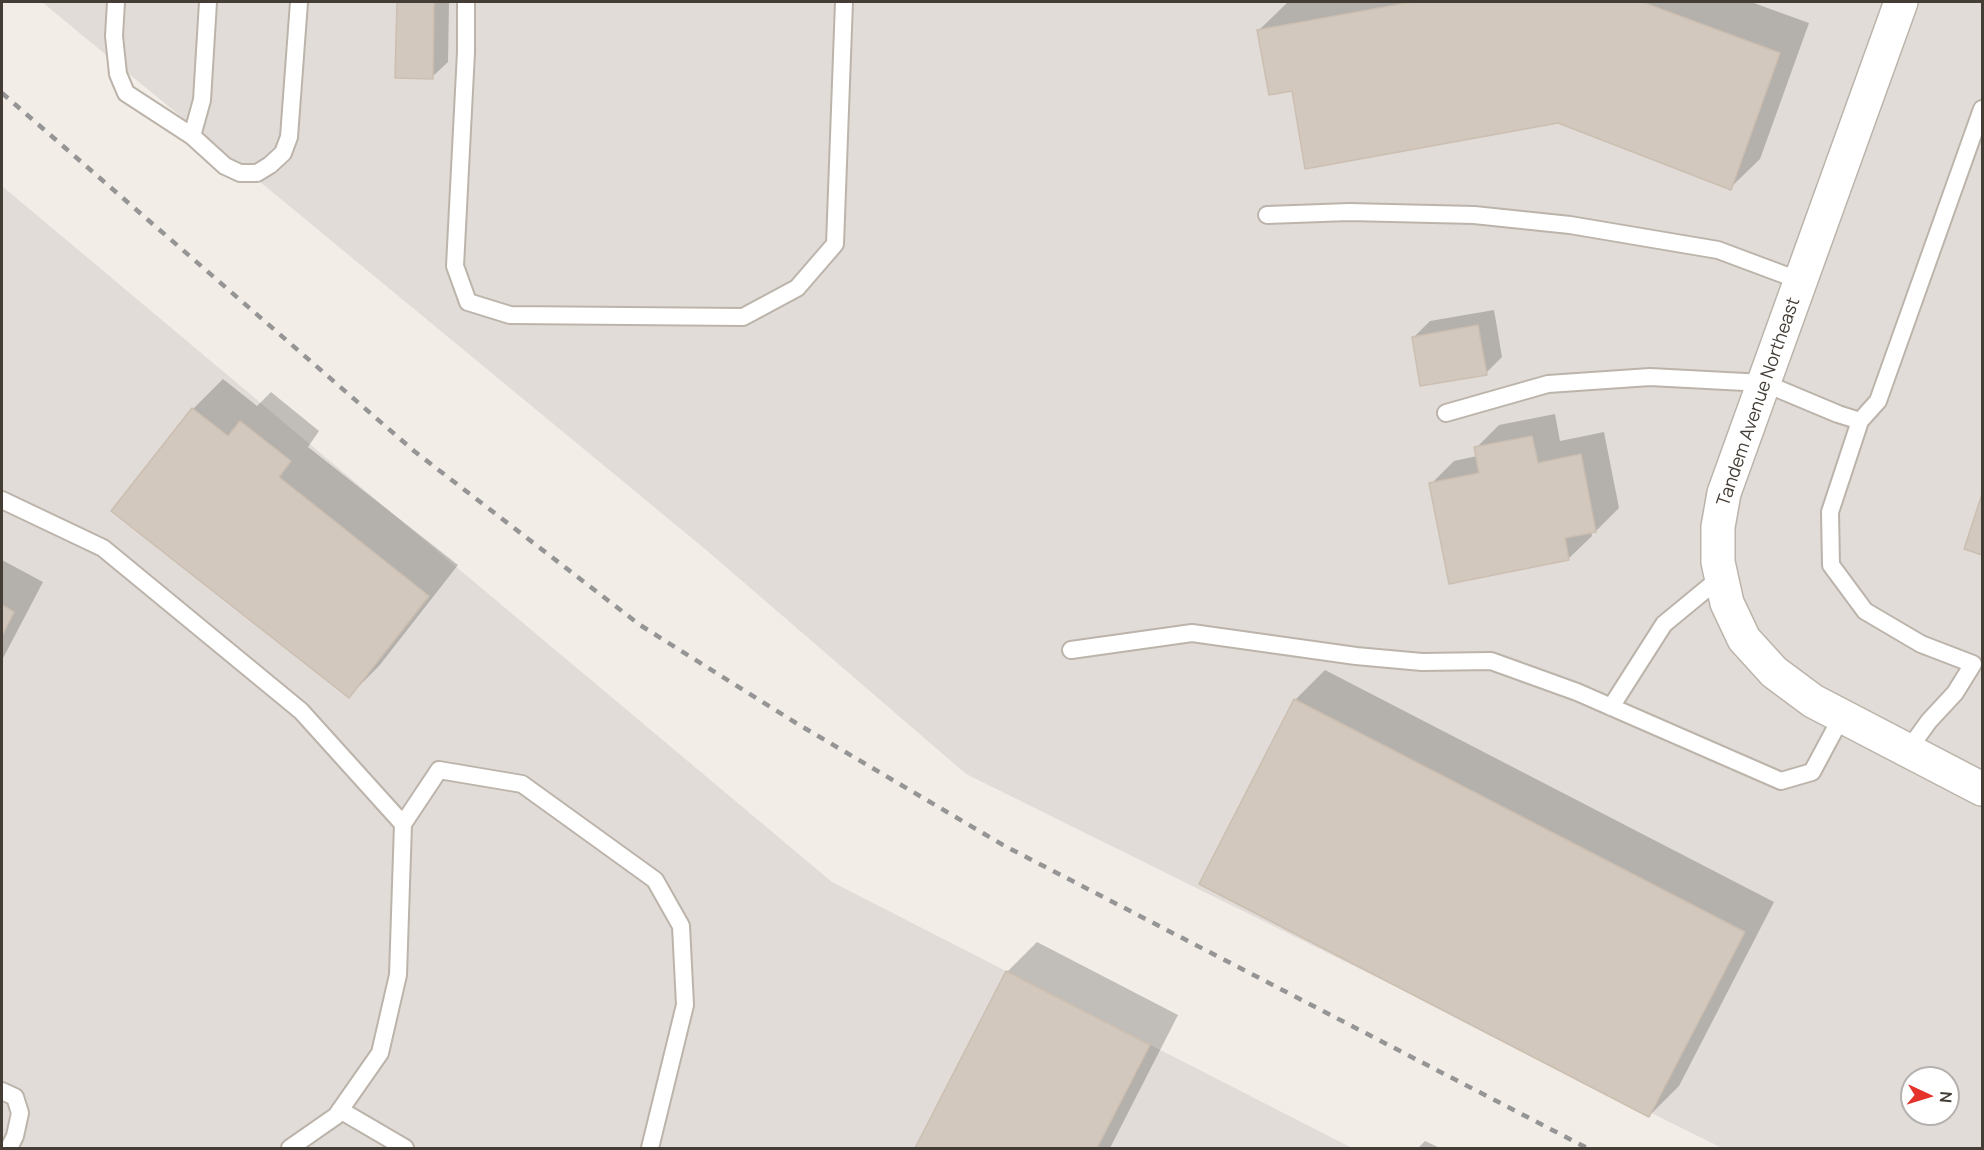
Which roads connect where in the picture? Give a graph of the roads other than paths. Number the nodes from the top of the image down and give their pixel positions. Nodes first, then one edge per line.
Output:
1 (116, 2) edge
2 (208, 2) edge
3 (299, 2) edge
4 (466, 2) edge
5 (844, 2) edge
6 (1901, 2) edge
7 (1983, 109) edge
8 (192, 136) junction
9 (1268, 215) dead end
10 (1801, 281) junction
11 (1764, 383) junction
12 (1446, 413) dead end
13 (1860, 421) junction
14 (2, 500) edge
15 (1721, 577) junction
16 (1071, 650) dead end
17 (1978, 666) edge
18 (1611, 707) junction
19 (1842, 716) junction
20 (1908, 750) junction
21 (1983, 789) edge
22 (404, 824) junction
23 (2, 1090) edge
24 (340, 1110) junction
25 (9, 1149) edge
26 (290, 1149) edge
27 (405, 1149) edge
28 (650, 1149) edge

1 - 8 lane
2 - 8 lane
3 - 8 lane
4 - 5 lane
6 - 10 street, Tandem Avenue Northeast
7 - 13 lane
9 - 10 lane
10 - 11 street, Tandem Avenue Northeast
11 - 12 lane
11 - 13 lane
11 - 15 street, Tandem Avenue Northeast
13 - 17 lane
14 - 22 lane
15 - 18 lane
15 - 19 street, Tandem Avenue Northeast
16 - 18 lane
17 - 20 lane
18 - 19 lane
19 - 20 street, Tandem Avenue Northeast
20 - 21 street, Tandem Avenue Northeast
22 - 24 lane
22 - 28 lane
23 - 25 lane
24 - 26 lane
24 - 27 lane

